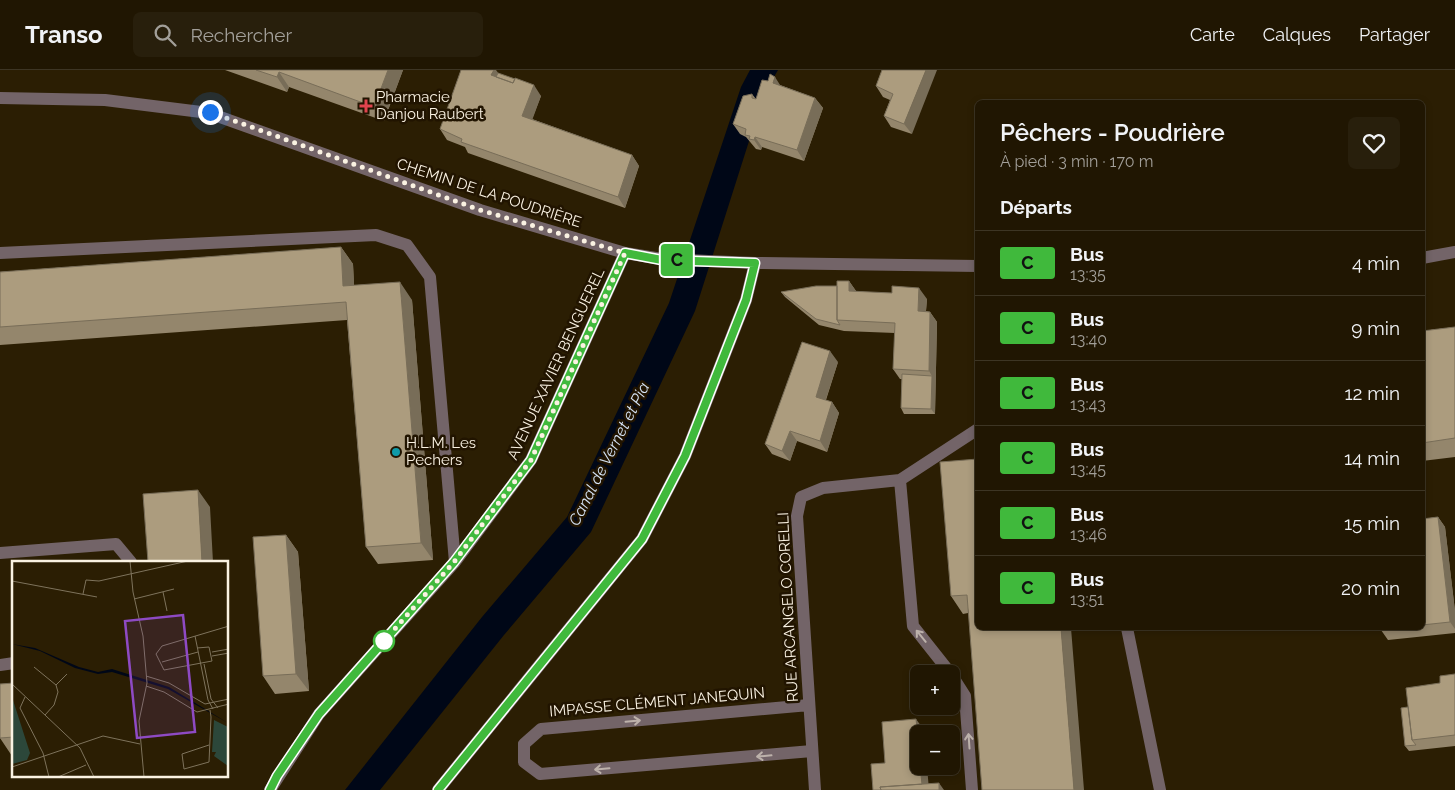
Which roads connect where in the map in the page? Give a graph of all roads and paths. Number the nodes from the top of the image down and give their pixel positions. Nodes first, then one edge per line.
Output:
1 (0, 98) edge
2 (1455, 252) edge
3 (0, 253) edge
4 (625, 253) junction
5 (1425, 257) edge
6 (755, 263) junction
7 (975, 266) edge
8 (975, 431) edge
9 (900, 480) junction
10 (0, 553) edge
11 (130, 561) edge
12 (454, 562) junction
13 (1127, 630) edge
14 (944, 665) edge
15 (960, 688) edge
16 (809, 705) junction
17 (812, 751) junction
18 (270, 790) edge
19 (438, 790) edge
20 (815, 790) edge
21 (972, 790) edge
22 (1160, 790) edge

1 - 4 street, CHEMIN DE LA POUDRIÈRE
2 - 5 street
3 - 12 street
4 - 6 street, CHEMIN DE LA POUDRIÈRE
4 - 12 street, AVENUE XAVIER BENGUEREL
6 - 7 street, CHEMIN DE LA POUDRIÈRE
6 - 19 street
8 - 9 street, RUE ARCANGELO CORELLI
14 -> 9 street
9 - 16 street, RUE ARCANGELO CORELLI
10 - 11 street
12 - 18 street, AVENUE XAVIER BENGUEREL
13 - 22 street
21 -> 15 street
16 - 17 street, RUE ARCANGELO CORELLI
17 -> 16 street, IMPASSE CLÉMENT JANEQUIN
17 - 20 street, RUE ARCANGELO CORELLI

